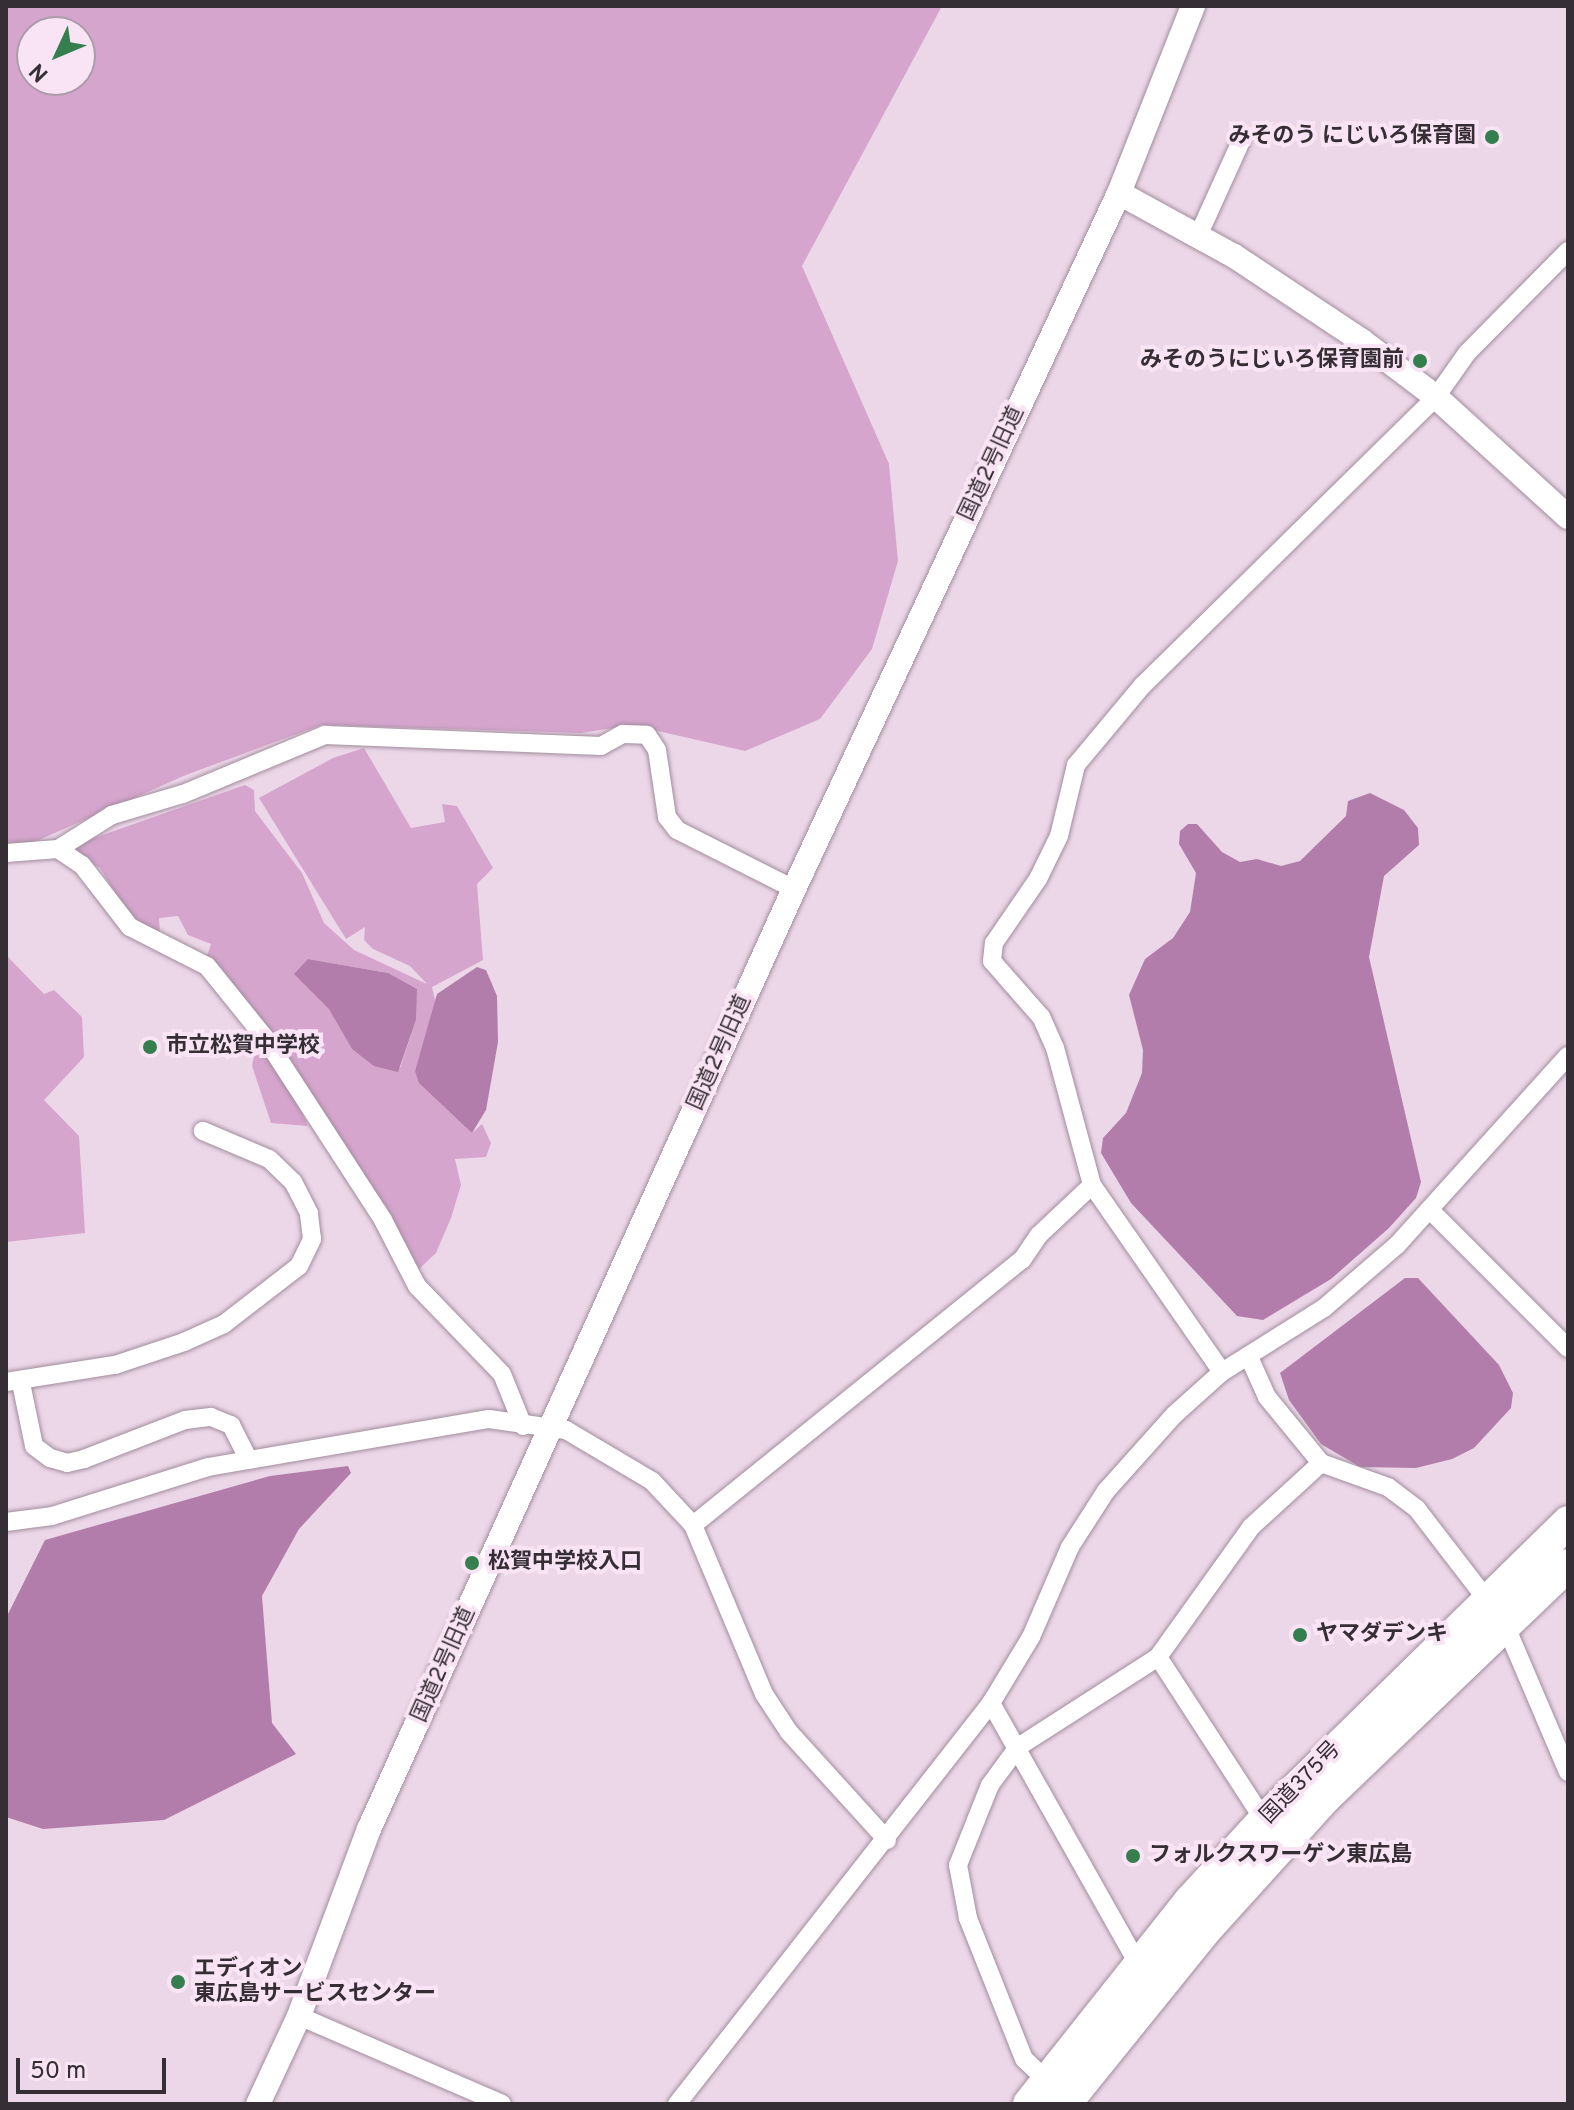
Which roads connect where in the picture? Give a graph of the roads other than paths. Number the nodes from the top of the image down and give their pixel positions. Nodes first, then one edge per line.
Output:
1 (1193, 6) edge
2 (1241, 141) dead end
3 (1119, 193) junction
4 (1198, 236) junction
5 (1568, 251) edge
6 (1436, 397) junction
7 (1568, 517) edge
8 (58, 849) junction
9 (6, 853) edge
10 (794, 889) junction
11 (1568, 1056) edge
12 (203, 1131) dead end
13 (1092, 1185) junction
14 (1431, 1211) junction
15 (1568, 1348) edge
16 (1249, 1357) junction
17 (1222, 1372) junction
18 (13, 1382) edge
19 (523, 1426) junction
20 (550, 1431) junction
21 (249, 1460) junction
22 (1321, 1463) junction
23 (6, 1522) edge
24 (1568, 1522) edge
25 (693, 1525) junction
26 (1568, 1565) edge
27 (1495, 1611) junction
28 (1158, 1657) junction
29 (991, 1703) junction
30 (1018, 1747) junction
31 (1568, 1772) edge
32 (1264, 1820) junction
33 (887, 1840) junction
34 (1138, 1964) junction
35 (299, 2016) junction
36 (1058, 2097) edge
37 (258, 2104) edge
38 (502, 2104) edge
39 (677, 2104) edge

1 - 3 street, 国道2号旧道
2 - 4 street
3 - 4 street
3 - 10 street, 国道2号旧道
4 - 6 street
5 - 6 street
6 - 7 street
6 - 13 street
8 - 9 street
8 - 10 street
8 - 19 street
10 - 20 street, 国道2号旧道
11 - 14 street
12 - 18 street
13 - 17 street
13 - 25 street
14 - 15 street
14 - 16 street
16 - 17 street
16 - 22 street
17 - 29 street
18 - 21 street
19 - 20 street
19 - 21 street
20 - 25 street
20 - 35 street, 国道2号旧道
21 - 23 street
22 - 27 street
22 - 28 street
24 - 27 highway, 国道375号
25 - 33 street
26 - 27 highway, 国道375号
27 - 31 street
27 - 32 highway, 国道375号
27 - 36 highway, 国道375号
28 - 30 street
28 - 32 street
29 - 30 street
29 - 33 street
30 - 34 street
30 - 36 street
32 - 34 highway, 国道375号
33 - 39 street
34 - 36 highway, 国道375号
35 - 37 street, 国道2号旧道
35 - 38 street

